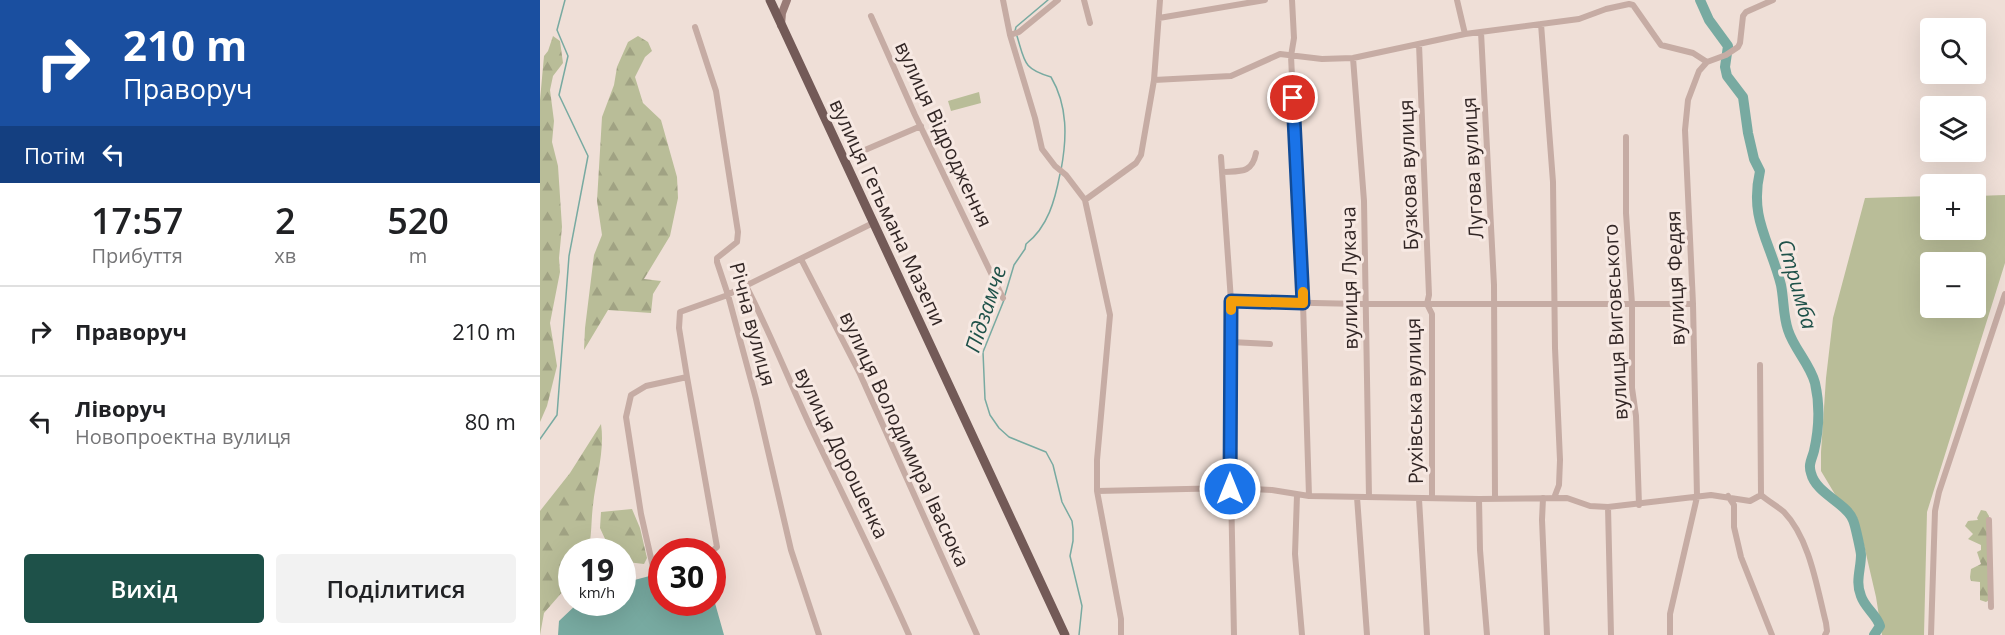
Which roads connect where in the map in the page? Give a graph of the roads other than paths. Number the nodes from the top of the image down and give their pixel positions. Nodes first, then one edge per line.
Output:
1 (770, 0) edge
2 (787, 0) edge
3 (1003, 0) edge
4 (1058, 0) edge
5 (1083, 0) edge
6 (1160, 0) edge
7 (1265, 0) edge
8 (1292, 0) edge
9 (1457, 0) edge
10 (1773, 0) edge
11 (871, 16) dead end
12 (1159, 18) junction
13 (1089, 23) dead end
14 (1541, 24) junction
15 (781, 25) junction
16 (695, 27) dead end
17 (1481, 32) junction
18 (1014, 34) junction
19 (1465, 34) junction
20 (1419, 44) junction
21 (1291, 56) junction
22 (1353, 58) junction
23 (1707, 62) junction
24 (1154, 80) junction
25 (921, 126) junction
26 (1626, 137) dead end
27 (1256, 153) dead end
28 (1221, 158) dead end
29 (844, 159) junction
30 (1222, 172) junction
31 (1085, 200) junction
32 (873, 223) junction
33 (801, 259) junction
34 (746, 286) junction
35 (2005, 294) edge
36 (728, 295) junction
37 (1003, 298) dead end
38 (1231, 301) junction
39 (1303, 303) junction
40 (1366, 303) junction
41 (1494, 303) junction
42 (1554, 303) junction
43 (1427, 304) junction
44 (1632, 304) junction
45 (1693, 304) junction
46 (1231, 342) junction
47 (1270, 344) dead end
48 (1760, 365) dead end
49 (687, 377) junction
50 (1230, 489) junction
51 (1097, 491) junction
52 (1297, 495) junction
53 (1761, 495) junction
54 (1309, 496) junction
55 (1727, 496) junction
56 (1357, 497) junction
57 (1368, 497) junction
58 (1697, 497) junction
59 (1432, 498) junction
60 (1543, 498) junction
61 (1554, 498) junction
62 (1419, 499) junction
63 (1479, 499) junction
64 (1495, 499) junction
65 (1639, 505) junction
66 (1608, 507) junction
67 (1989, 520) dead end
68 (715, 538) edge
69 (648, 545) edge
70 (1991, 607) dead end
71 (819, 635) edge
72 (909, 635) edge
73 (977, 635) edge
74 (1065, 635) edge
75 (1121, 635) edge
76 (1234, 635) edge
77 (1302, 635) edge
78 (1367, 635) edge
79 (1427, 635) edge
80 (1487, 635) edge
81 (1548, 635) edge
82 (1611, 635) edge
83 (1670, 635) edge
84 (1772, 635) edge
85 (1825, 635) edge
86 (1931, 635) edge

1 - 15 main road, вулиця Гетьмана Мазепи
2 - 15 main road
3 - 18 street
4 - 18 street
5 - 13 street
6 - 12 street
7 - 12 street
8 - 21 street
9 - 19 street
10 - 23 street
11 - 25 street, вулиця Відродження
12 - 24 street
14 - 17 street
14 - 23 street
14 - 42 street
15 - 29 main road, вулиця Гетьмана Мазепи
16 - 36 street, Річна вулиця
17 - 19 street
17 - 41 street, Лугова вулиця
18 - 31 street
19 - 20 street
20 - 22 street
20 - 43 street, Бузкова вулиця
21 - 22 street
21 - 24 street
21 - 39 street
22 - 40 street, вулиця Лукача
23 - 45 street, вулиця Федяя
24 - 31 street
25 - 29 street
25 - 37 street, вулиця Відродження
26 - 44 street, вулиця Виговського
27 - 30 street
28 - 30 street
29 - 32 main road, вулиця Гетьмана Мазепи
30 - 38 street
31 - 51 street
32 - 33 street
32 - 74 main road, вулиця Гетьмана Мазепи
33 - 34 street
33 - 73 street, вулиця Володимира Івасюка
34 - 36 street
34 - 72 street, вулиця Дорошенка
35 - 86 street
36 - 49 street
36 - 71 street, Річна вулиця
38 - 39 street
38 - 46 street
39 - 40 street
39 - 54 street
40 - 43 street
40 - 57 street, вулиця Лукача
41 - 42 street
41 - 43 street
41 - 64 street, Лугова вулиця
42 - 44 street
42 - 61 street
43 - 59 street, Рухівська вулиця
44 - 45 street
44 - 65 street, вулиця Виговського
45 - 58 street, вулиця Федяя
46 - 47 street
46 - 50 street
48 - 53 street
49 - 68 street
49 - 69 street
50 - 51 street
50 - 52 street
50 - 76 street
51 - 75 street
52 - 54 street
52 - 77 street
53 - 55 street
53 - 85 street
54 - 56 street
55 - 58 street
55 - 84 street
56 - 57 street
56 - 78 street
57 - 62 street
58 - 65 street
58 - 83 street, вулиця Федяя
59 - 62 street
59 - 63 street
60 - 61 street
60 - 64 street
60 - 81 street
61 - 66 street
62 - 79 street
63 - 64 street
63 - 80 street
65 - 66 street
66 - 82 street
67 - 70 street

